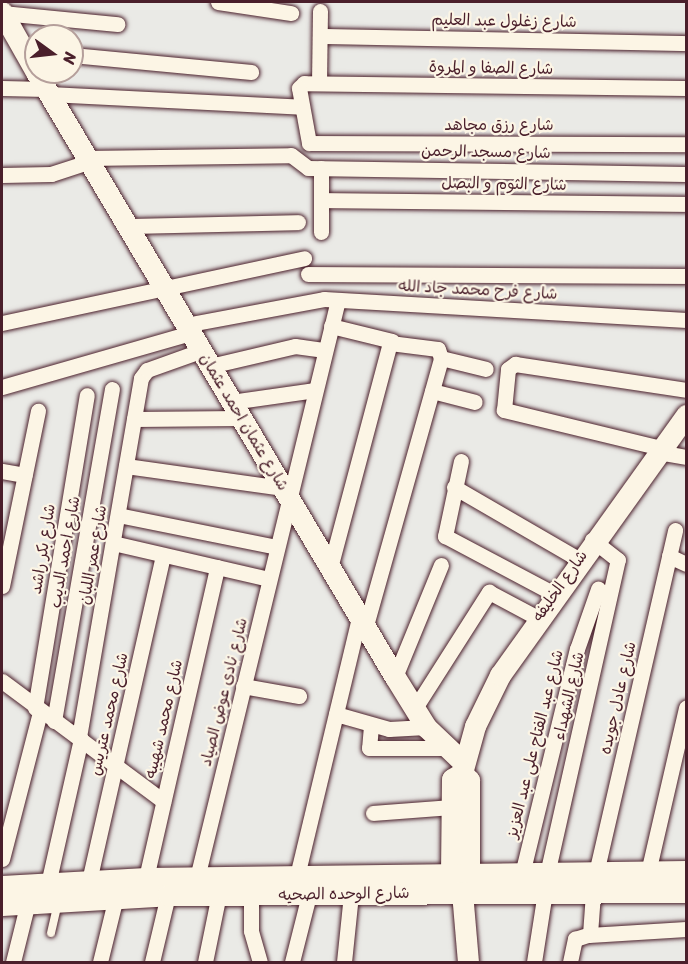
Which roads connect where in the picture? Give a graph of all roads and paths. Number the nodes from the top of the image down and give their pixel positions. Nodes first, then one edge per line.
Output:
1 (218, 2) edge
2 (320, 11) dead end
3 (2, 12) edge
4 (291, 12) dead end
5 (117, 24) dead end
6 (320, 36) junction
7 (19, 42) edge
8 (687, 43) edge
9 (84, 56) edge
10 (251, 72) dead end
11 (29, 84) edge
12 (43, 84) edge
13 (63, 84) edge
14 (319, 84) junction
15 (2, 88) edge
16 (687, 88) edge
17 (302, 107) junction
18 (687, 144) edge
19 (88, 160) junction
20 (321, 168) junction
21 (687, 174) edge
22 (2, 175) edge
23 (321, 200) junction
24 (687, 204) edge
25 (298, 222) dead end
26 (127, 226) junction
27 (321, 232) dead end
28 (304, 258) dead end
29 (308, 274) dead end
30 (687, 276) edge
31 (163, 286) junction
32 (338, 300) junction
33 (687, 320) edge
34 (2, 323) edge
35 (331, 326) junction
36 (392, 341) junction
37 (196, 344) junction
38 (325, 350) junction
39 (441, 358) junction
40 (486, 369) dead end
41 (2, 387) edge
42 (112, 389) dead end
43 (315, 390) junction
44 (687, 390) edge
45 (432, 392) junction
46 (87, 395) dead end
47 (475, 402) dead end
48 (235, 410) junction
49 (38, 411) dead end
50 (686, 416) edge
51 (134, 419) junction
52 (660, 450) junction
53 (687, 457) edge
54 (461, 461) dead end
55 (126, 466) junction
56 (2, 471) edge
57 (25, 475) junction
58 (454, 487) junction
59 (286, 493) junction
60 (118, 514) junction
61 (675, 530) dead end
62 (592, 540) junction
63 (113, 543) junction
64 (277, 547) junction
65 (163, 555) junction
66 (669, 556) junction
67 (578, 560) junction
68 (687, 564) edge
69 (441, 565) dead end
70 (217, 567) junction
71 (330, 568) junction
72 (269, 579) junction
73 (2, 586) edge
74 (598, 589) dead end
75 (554, 594) junction
76 (538, 618) junction
77 (362, 623) junction
78 (395, 677) junction
79 (2, 681) edge
80 (243, 686) junction
81 (299, 696) dead end
82 (415, 708) junction
83 (687, 708) edge
84 (37, 710) junction
85 (336, 714) junction
86 (54, 721) junction
87 (371, 726) junction
88 (426, 727) junction
89 (80, 738) junction
90 (683, 739) edge
91 (444, 748) junction
92 (116, 765) junction
93 (463, 768) junction
94 (163, 801) junction
95 (451, 807) junction
96 (373, 813) dead end
97 (2, 859) edge
98 (687, 871) edge
99 (297, 876) junction
100 (146, 878) junction
101 (461, 880) junction
102 (89, 881) junction
103 (539, 882) junction
104 (595, 883) junction
105 (646, 883) junction
106 (195, 886) junction
107 (53, 892) junction
108 (687, 892) edge
109 (168, 894) junction
110 (219, 894) junction
111 (351, 894) junction
112 (251, 895) junction
113 (309, 895) junction
114 (11, 896) edge
115 (116, 897) junction
116 (687, 929) edge
117 (51, 933) dead end
118 (589, 935) junction
119 (13, 963) edge
120 (100, 963) edge
121 (152, 963) edge
122 (205, 963) edge
123 (260, 963) edge
124 (292, 963) edge
125 (344, 963) edge
126 (468, 963) edge
127 (534, 963) edge
128 (570, 963) edge

1 - 4 street
2 - 6 street
3 - 5 street
3 - 7 street, شارع عثمان احمد عثمان
6 - 8 street, شارع زغلول عبد العليم
6 - 14 street
9 - 10 street
11 - 15 street
12 - 19 street, شارع عثمان احمد عثمان
13 - 17 street
14 - 16 street, شارع الصفا و المروة
14 - 17 street, شارع الصفا و المروة
17 - 18 street, شارع رزق مجاهد
19 - 20 street, شارع مسجد الرحمن
19 - 22 street
19 - 26 street, شارع عثمان احمد عثمان
20 - 21 street, شارع مسجد الرحمن
20 - 23 street
23 - 24 street, شارع الثوم و البصل
23 - 27 street
25 - 26 street
26 - 31 street, شارع عثمان احمد عثمان
28 - 31 street
29 - 30 street
31 - 34 street
31 - 37 street, شارع عثمان احمد عثمان
32 - 33 street, شارع فرح محمد جاد الله
32 - 35 street, شارع نادى عوض الصياد
32 - 37 street, شارع فرح محمد جاد الله
35 - 36 street
35 - 38 street, شارع نادى عوض الصياد
36 - 39 street
36 - 71 street
37 - 38 street
37 - 41 street
37 - 48 street, شارع عثمان احمد عثمان
37 - 51 street, شارع عمر اللبان
38 - 43 street, شارع نادى عوض الصياد
39 - 40 street
39 - 45 street
42 - 86 street, شارع احمد الديب
43 - 48 street
43 - 59 street, شارع نادى عوض الصياد
44 - 52 street
45 - 47 street
45 - 77 street
46 - 84 street, شارع بكر راشد
48 - 51 street
48 - 59 street, شارع عثمان احمد عثمان
49 - 57 street
50 - 52 street, شارع الخليفه
51 - 55 street, شارع عمر اللبان
52 - 53 street
52 - 62 street, شارع الخليفه
54 - 58 street
55 - 59 street
55 - 60 street, شارع عمر اللبان
56 - 57 street
57 - 73 street
58 - 67 street
58 - 75 street
59 - 64 street, شارع نادى عوض الصياد
59 - 71 street, شارع عثمان احمد عثمان
60 - 63 street, شارع عمر اللبان
60 - 64 street
61 - 66 street, شارع عادل جويده
62 - 67 street, شارع الخليفه
62 - 103 street, شارع الشهداء
63 - 65 street
63 - 89 street, شارع عمر اللبان
64 - 72 street, شارع نادى عوض الصياد
65 - 70 street
65 - 92 street, شارع محمد عتريس
66 - 68 street
66 - 104 street, شارع عادل جويده
67 - 75 street, شارع الخليفه
69 - 78 street
70 - 72 street
70 - 94 street, شارع محمد شهيبه
71 - 77 street, شارع عثمان احمد عثمان
72 - 80 street, شارع نادى عوض الصياد
74 - 103 street, شارع عبد الفتاح على عبد العزيز
75 - 76 street, شارع الخليفه
76 - 82 street
76 - 93 street, شارع الخليفه
77 - 78 street, شارع عثمان احمد عثمان
77 - 85 street
78 - 82 street, شارع عثمان احمد عثمان
79 - 84 street
80 - 81 street
80 - 106 street, شارع نادى عوض الصياد
82 - 88 street, شارع عثمان احمد عثمان
83 - 90 street
84 - 86 street
84 - 97 street, شارع بكر راشد
85 - 87 street
85 - 99 street
86 - 89 street
87 - 88 street
87 - 91 street
88 - 91 street, شارع عثمان احمد عثمان
89 - 92 street
89 - 107 street, شارع عمر اللبان
90 - 105 street
91 - 93 street, شارع عثمان احمد عثمان
92 - 94 street
92 - 102 street, شارع محمد عتريس
93 - 95 street, شارع الخليفه
93 - 101 street
94 - 100 street, شارع محمد شهيبه
95 - 96 street
95 - 101 street, شارع الخليفه
98 - 105 street, شارع الوحده الصحيه
99 - 101 street, شارع الوحده الصحيه
99 - 106 street, شارع الوحده الصحيه
100 - 102 street, شارع الوحده الصحيه
100 - 106 street, شارع الوحده الصحيه
101 - 103 street, شارع الوحده الصحيه
101 - 111 street, شارع الوحده الصحيه
101 - 126 street
102 - 107 street, شارع الوحده الصحيه
103 - 104 street, شارع الوحده الصحيه
103 - 127 street
104 - 105 street, شارع الوحده الصحيه
104 - 118 street, شارع عادل جويده
105 - 108 street, شارع الوحده الصحيه
106 - 109 street, شارع الوحده الصحيه
106 - 110 street, شارع الوحده الصحيه
107 - 114 street, شارع الوحده الصحيه
107 - 115 street, شارع الوحده الصحيه
107 - 117 lane
109 - 115 street, شارع الوحده الصحيه
109 - 121 street
110 - 112 street, شارع الوحده الصحيه
110 - 122 street
111 - 113 street, شارع الوحده الصحيه
111 - 125 street
112 - 113 street, شارع الوحده الصحيه
112 - 123 street
113 - 124 street
114 - 119 street
115 - 120 street
116 - 118 street
118 - 128 street

